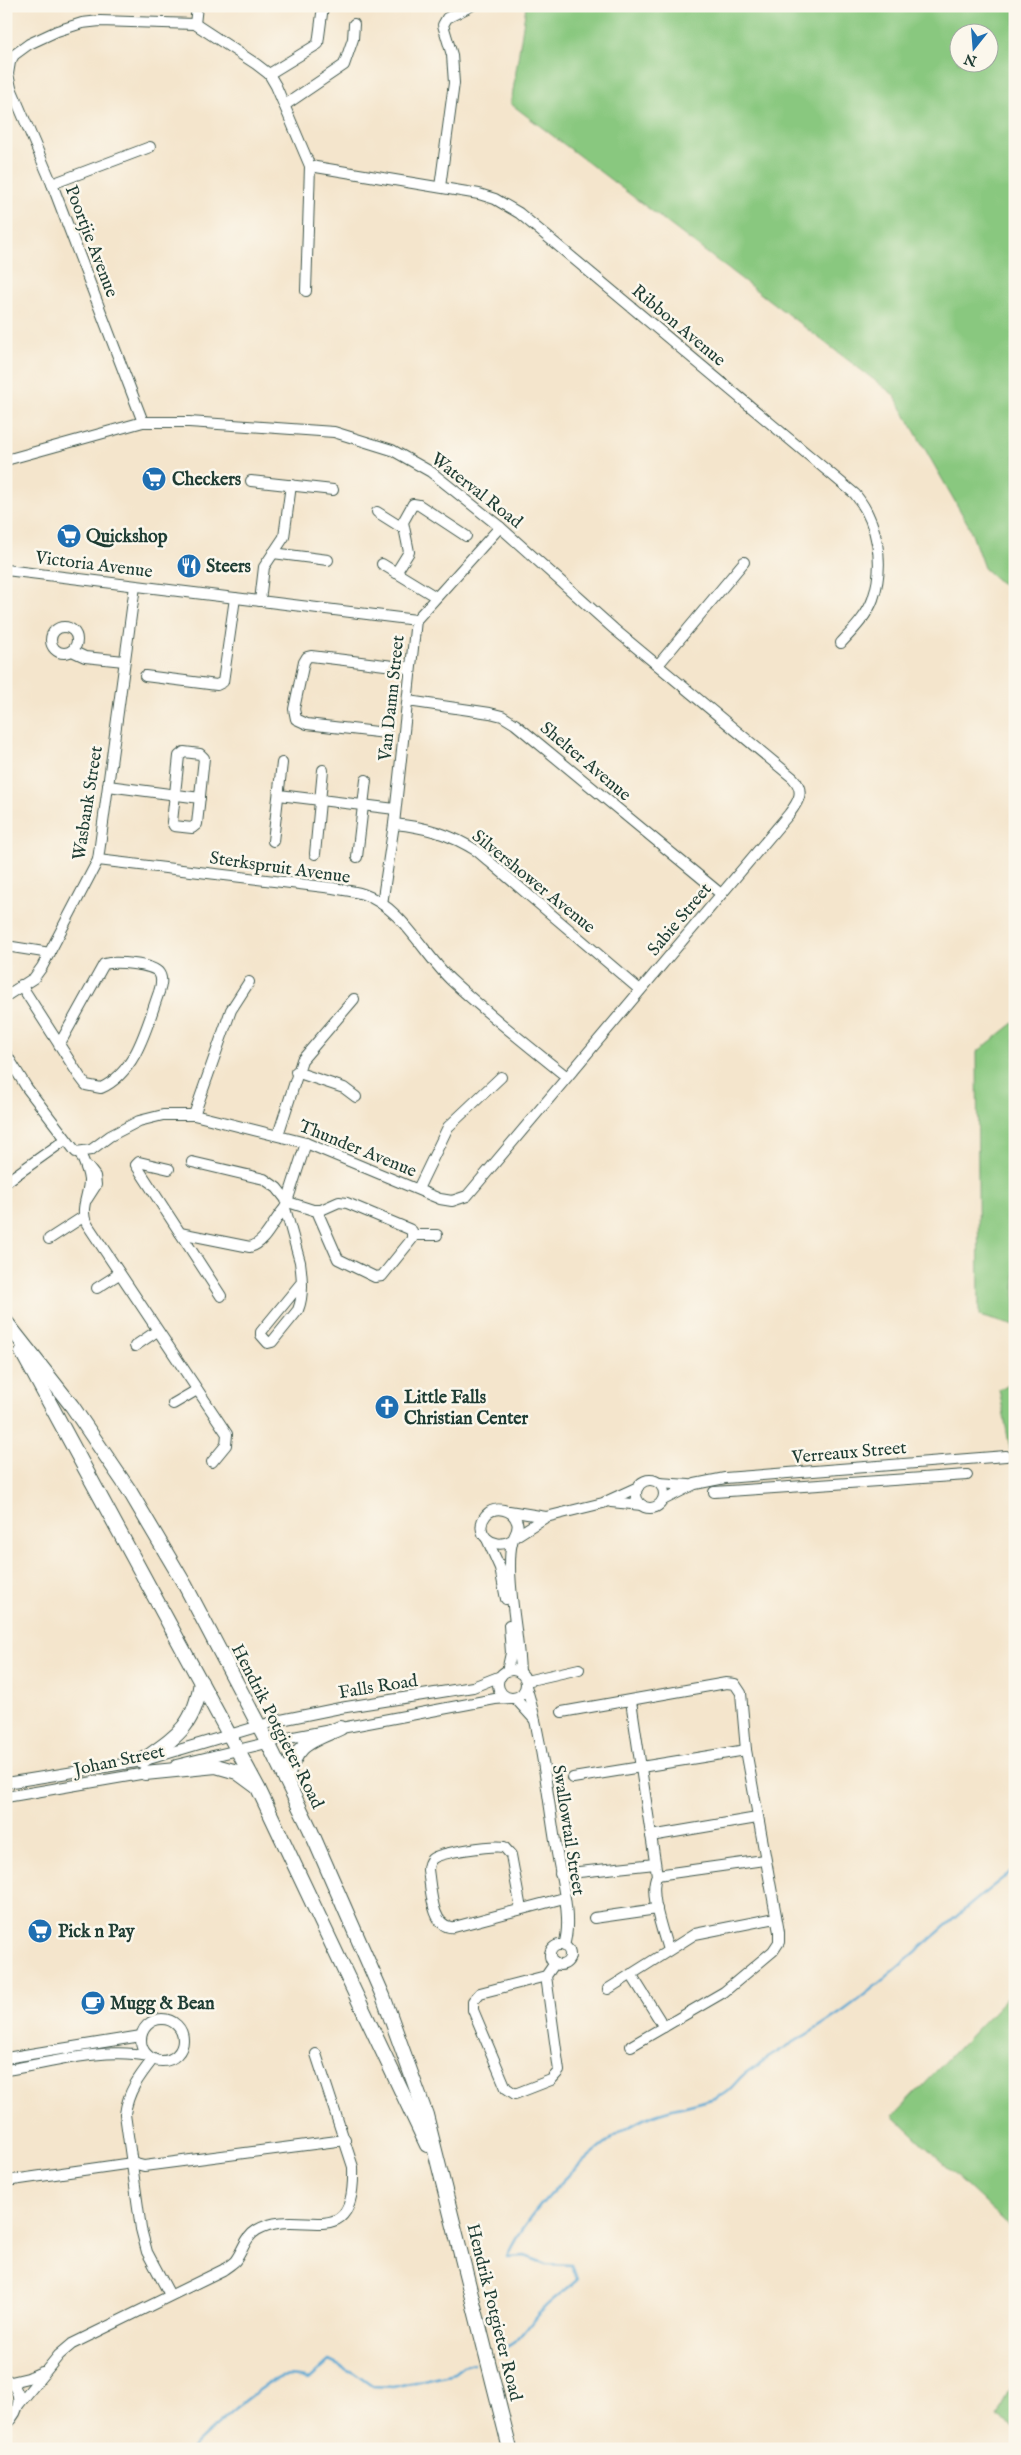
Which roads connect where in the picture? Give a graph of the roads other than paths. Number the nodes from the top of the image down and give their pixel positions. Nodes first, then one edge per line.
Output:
1 (197, 6) edge
2 (323, 6) edge
3 (471, 6) edge
4 (195, 24) junction
5 (354, 24) dead end
6 (268, 74) junction
7 (285, 105) junction
8 (150, 147) dead end
9 (310, 166) junction
10 (52, 184) junction
11 (440, 187) junction
12 (306, 292) dead end
13 (143, 422) junction
14 (6, 460) edge
15 (251, 481) dead end
16 (291, 485) junction
17 (333, 490) dead end
18 (377, 512) dead end
19 (500, 527) junction
20 (404, 529) junction
21 (466, 536) dead end
22 (274, 553) junction
23 (328, 560) dead end
24 (744, 562) dead end
25 (382, 564) dead end
26 (6, 570) edge
27 (396, 573) junction
28 (135, 586) junction
29 (436, 597) junction
30 (235, 598) junction
31 (260, 601) junction
32 (416, 620) junction
33 (842, 644) dead end
34 (72, 650) dead end
35 (124, 661) junction
36 (658, 665) junction
37 (410, 668) junction
38 (145, 676) dead end
39 (408, 701) junction
40 (386, 734) dead end
41 (282, 763) dead end
42 (323, 770) dead end
43 (793, 778) joint
44 (366, 780) dead end
45 (108, 786) junction
46 (175, 795) junction
47 (278, 795) junction
48 (200, 798) junction
49 (320, 799) junction
50 (364, 805) junction
51 (395, 809) junction
52 (394, 824) junction
53 (273, 841) dead end
54 (315, 854) dead end
55 (357, 856) dead end
56 (98, 860) junction
57 (721, 894) junction
58 (382, 904) junction
59 (6, 946) edge
60 (50, 953) junction
61 (250, 982) dead end
62 (21, 985) junction
63 (640, 990) junction
64 (6, 996) edge
65 (354, 999) dead end
66 (59, 1046) junction
67 (6, 1054) edge
68 (296, 1072) junction
69 (501, 1078) dead end
70 (567, 1078) junction
71 (356, 1097) dead end
72 (194, 1115) junction
73 (278, 1135) junction
74 (65, 1140) junction
75 (306, 1143) junction
76 (80, 1153) junction
77 (192, 1162) dead end
78 (169, 1168) dead end
79 (6, 1182) edge
80 (418, 1189) junction
81 (286, 1205) junction
82 (317, 1211) junction
83 (83, 1217) junction
84 (180, 1233) junction
85 (413, 1235) junction
86 (437, 1236) dead end
87 (49, 1239) dead end
88 (119, 1274) junction
89 (302, 1282) junction
90 (97, 1288) dead end
91 (222, 1296) dead end
92 (6, 1322) edge
93 (157, 1331) junction
94 (135, 1346) dead end
95 (197, 1390) junction
96 (173, 1404) dead end
97 (1006, 1456) dead end
98 (212, 1462) dead end
99 (967, 1475) dead end
100 (659, 1483) junction
101 (695, 1484) junction
102 (638, 1487) junction
103 (714, 1492) dead end
104 (663, 1500) junction
105 (603, 1503) junction
106 (642, 1505) junction
107 (509, 1511) junction
108 (546, 1516) junction
109 (486, 1538) junction
110 (514, 1538) junction
111 (579, 1669) dead end
112 (504, 1673) junction
113 (524, 1680) junction
114 (201, 1682) junction
115 (423, 1695) junction
116 (512, 1698) junction
117 (631, 1701) junction
118 (426, 1712) junction
119 (562, 1712) dead end
120 (534, 1720) junction
121 (259, 1726) junction
122 (340, 1728) junction
123 (229, 1734) junction
124 (268, 1743) junction
125 (237, 1749) junction
126 (746, 1750) junction
127 (143, 1767) junction
128 (641, 1767) junction
129 (573, 1778) dead end
130 (286, 1780) junction
131 (6, 1783) edge
132 (258, 1788) junction
133 (6, 1797) edge
134 (757, 1818) junction
135 (651, 1836) junction
136 (764, 1860) junction
137 (655, 1864) junction
138 (560, 1874) junction
139 (656, 1875) junction
140 (564, 1898) junction
141 (521, 1909) junction
142 (657, 1909) junction
143 (594, 1918) dead end
144 (776, 1918) junction
145 (564, 1945) junction
146 (668, 1950) junction
147 (556, 1963) junction
148 (631, 1974) junction
149 (546, 1976) junction
150 (608, 1989) dead end
151 (664, 2027) junction
152 (141, 2036) junction
153 (631, 2046) dead end
154 (316, 2054) dead end
155 (150, 2057) junction
156 (6, 2058) edge
157 (6, 2070) edge
158 (345, 2140) junction
159 (132, 2163) junction
160 (6, 2181) edge
161 (444, 2185) junction
162 (170, 2295) junction
163 (46, 2371) junction
164 (8, 2381) edge
165 (19, 2404) junction
166 (6, 2424) edge
167 (510, 2449) edge

1 - 4 street
2 - 6 street
3 - 11 street
4 - 6 street
4 - 10 street, Poortjie Avenue
5 - 7 street
6 - 7 street
7 - 9 street
8 - 10 street
9 - 11 street, Ribbon Avenue
9 - 12 street
10 - 13 street, Poortjie Avenue
11 - 33 street, Ribbon Avenue
13 - 14 street, Waterval Road
13 - 19 street, Waterval Road
15 - 16 street
16 - 17 street
16 - 22 street
18 - 20 street
19 - 29 street, Van Damn Street
19 - 36 street, Waterval Road
20 - 21 street
20 - 27 street
22 - 23 street
22 - 31 street
24 - 36 street
25 - 27 street
26 - 28 street, Victoria Avenue
27 - 29 street
28 - 30 street, Victoria Avenue
28 - 35 street, Wasbank Street
29 - 32 street, Van Damn Street
30 - 31 street, Victoria Avenue
30 - 38 street
31 - 32 street, Victoria Avenue
32 - 37 street, Van Damn Street
34 - 35 street
35 - 45 street, Wasbank Street
36 - 43 street, Waterval Road
37 - 39 street, Van Damn Street
37 - 40 street
39 - 51 street, Van Damn Street
39 - 57 street, Shelter Avenue
41 - 47 street
42 - 49 street
43 - 57 street, Sabie Street
44 - 50 street
45 - 46 street
45 - 56 street, Wasbank Street
46 - 48 street
46 - 48 street
46 - 48 street
47 - 49 street
47 - 53 street
49 - 50 street
49 - 54 street
50 - 51 street
50 - 55 street
51 - 52 street, Van Damn Street
52 - 58 street, Van Damn Street
52 - 63 street, Silvershower Avenue
56 - 58 street, Sterkspruit Avenue
56 - 60 street, Wasbank Street
57 - 63 street, Sabie Street
58 - 70 street, Sterkspruit Avenue
59 - 60 street
60 - 62 street, Wasbank Street
61 - 72 street
62 - 64 street, Wasbank Street
62 - 66 street
63 - 70 street, Sabie Street
65 - 68 street
66 - 66 street
67 - 74 street
68 - 71 street
68 - 73 street
69 - 80 street
70 - 80 street, Thunder Avenue
72 - 73 street, Thunder Avenue
72 - 76 street, Thunder Avenue
73 - 75 street, Thunder Avenue
74 - 76 street
74 - 79 street
75 - 80 street, Thunder Avenue
75 - 81 street
76 - 83 street
77 - 81 street
78 - 84 street
81 - 82 street
81 - 84 street
81 - 89 street
82 - 85 street
82 - 85 street
83 - 87 street
83 - 88 street
84 - 91 street
85 - 86 street
88 - 90 street
88 - 93 street
89 - 89 street
92 - 114 main road, Hendrik Potgieter Road
92 - 121 main road, Hendrik Potgieter Road
93 - 94 street
93 - 95 street
95 - 96 street
95 - 98 street
97 - 101 street, Verreaux Street
99 - 103 street
100 - 101 street, Verreaux Street
100 - 102 street
100 - 104 street
101 - 104 street, Verreaux Street
102 - 105 street
102 - 106 street
104 - 106 street
105 - 106 street
105 - 108 street
107 - 108 street
107 - 109 street
107 - 110 street
108 - 110 street
109 - 110 street
109 - 112 street
110 - 113 street, Swallowtail Street
111 - 113 street
112 - 113 street
112 - 115 street, Falls Road
112 - 116 street
113 - 116 street
113 - 120 street, Swallowtail Street
114 - 123 main road, Hendrik Potgieter Road
114 - 127 main road
115 - 118 street
115 - 121 street, Falls Road
116 - 118 street, Falls Road
116 - 120 street
117 - 119 street
117 - 126 street
117 - 128 street
118 - 122 street, Falls Road
120 - 138 street, Swallowtail Street
121 - 123 street, Falls Road
121 - 124 main road, Hendrik Potgieter Road
122 - 124 street, Falls Road
122 - 130 main road
123 - 125 main road, Hendrik Potgieter Road
123 - 127 street, Johan Street
124 - 125 street, Falls Road
124 - 130 main road, Hendrik Potgieter Road
125 - 127 street, Johan Street
125 - 132 main road, Hendrik Potgieter Road
126 - 128 street
126 - 134 street
127 - 131 street, Johan Street
127 - 132 main road
127 - 133 street, Johan Street
128 - 129 street
128 - 135 street
130 - 161 main road, Hendrik Potgieter Road
132 - 161 main road, Hendrik Potgieter Road
134 - 135 street
134 - 136 street
135 - 137 street
136 - 139 street
136 - 144 street
137 - 138 street
137 - 139 street
138 - 140 street, Swallowtail Street
139 - 142 street
140 - 141 street
140 - 145 street, Swallowtail Street
141 - 141 street
142 - 143 street
142 - 146 street
144 - 146 street
144 - 151 street
145 - 147 street
145 - 147 street
146 - 148 street
147 - 149 street
148 - 150 street
148 - 151 street
149 - 149 street
151 - 153 street
152 - 155 street
152 - 155 street
152 - 156 street
154 - 158 street
155 - 157 street
155 - 159 street
158 - 159 street
158 - 162 street
159 - 160 street
159 - 162 street
161 - 167 main road, Hendrik Potgieter Road
162 - 163 street
163 - 164 street
163 - 165 street
164 - 165 street
165 - 166 street

